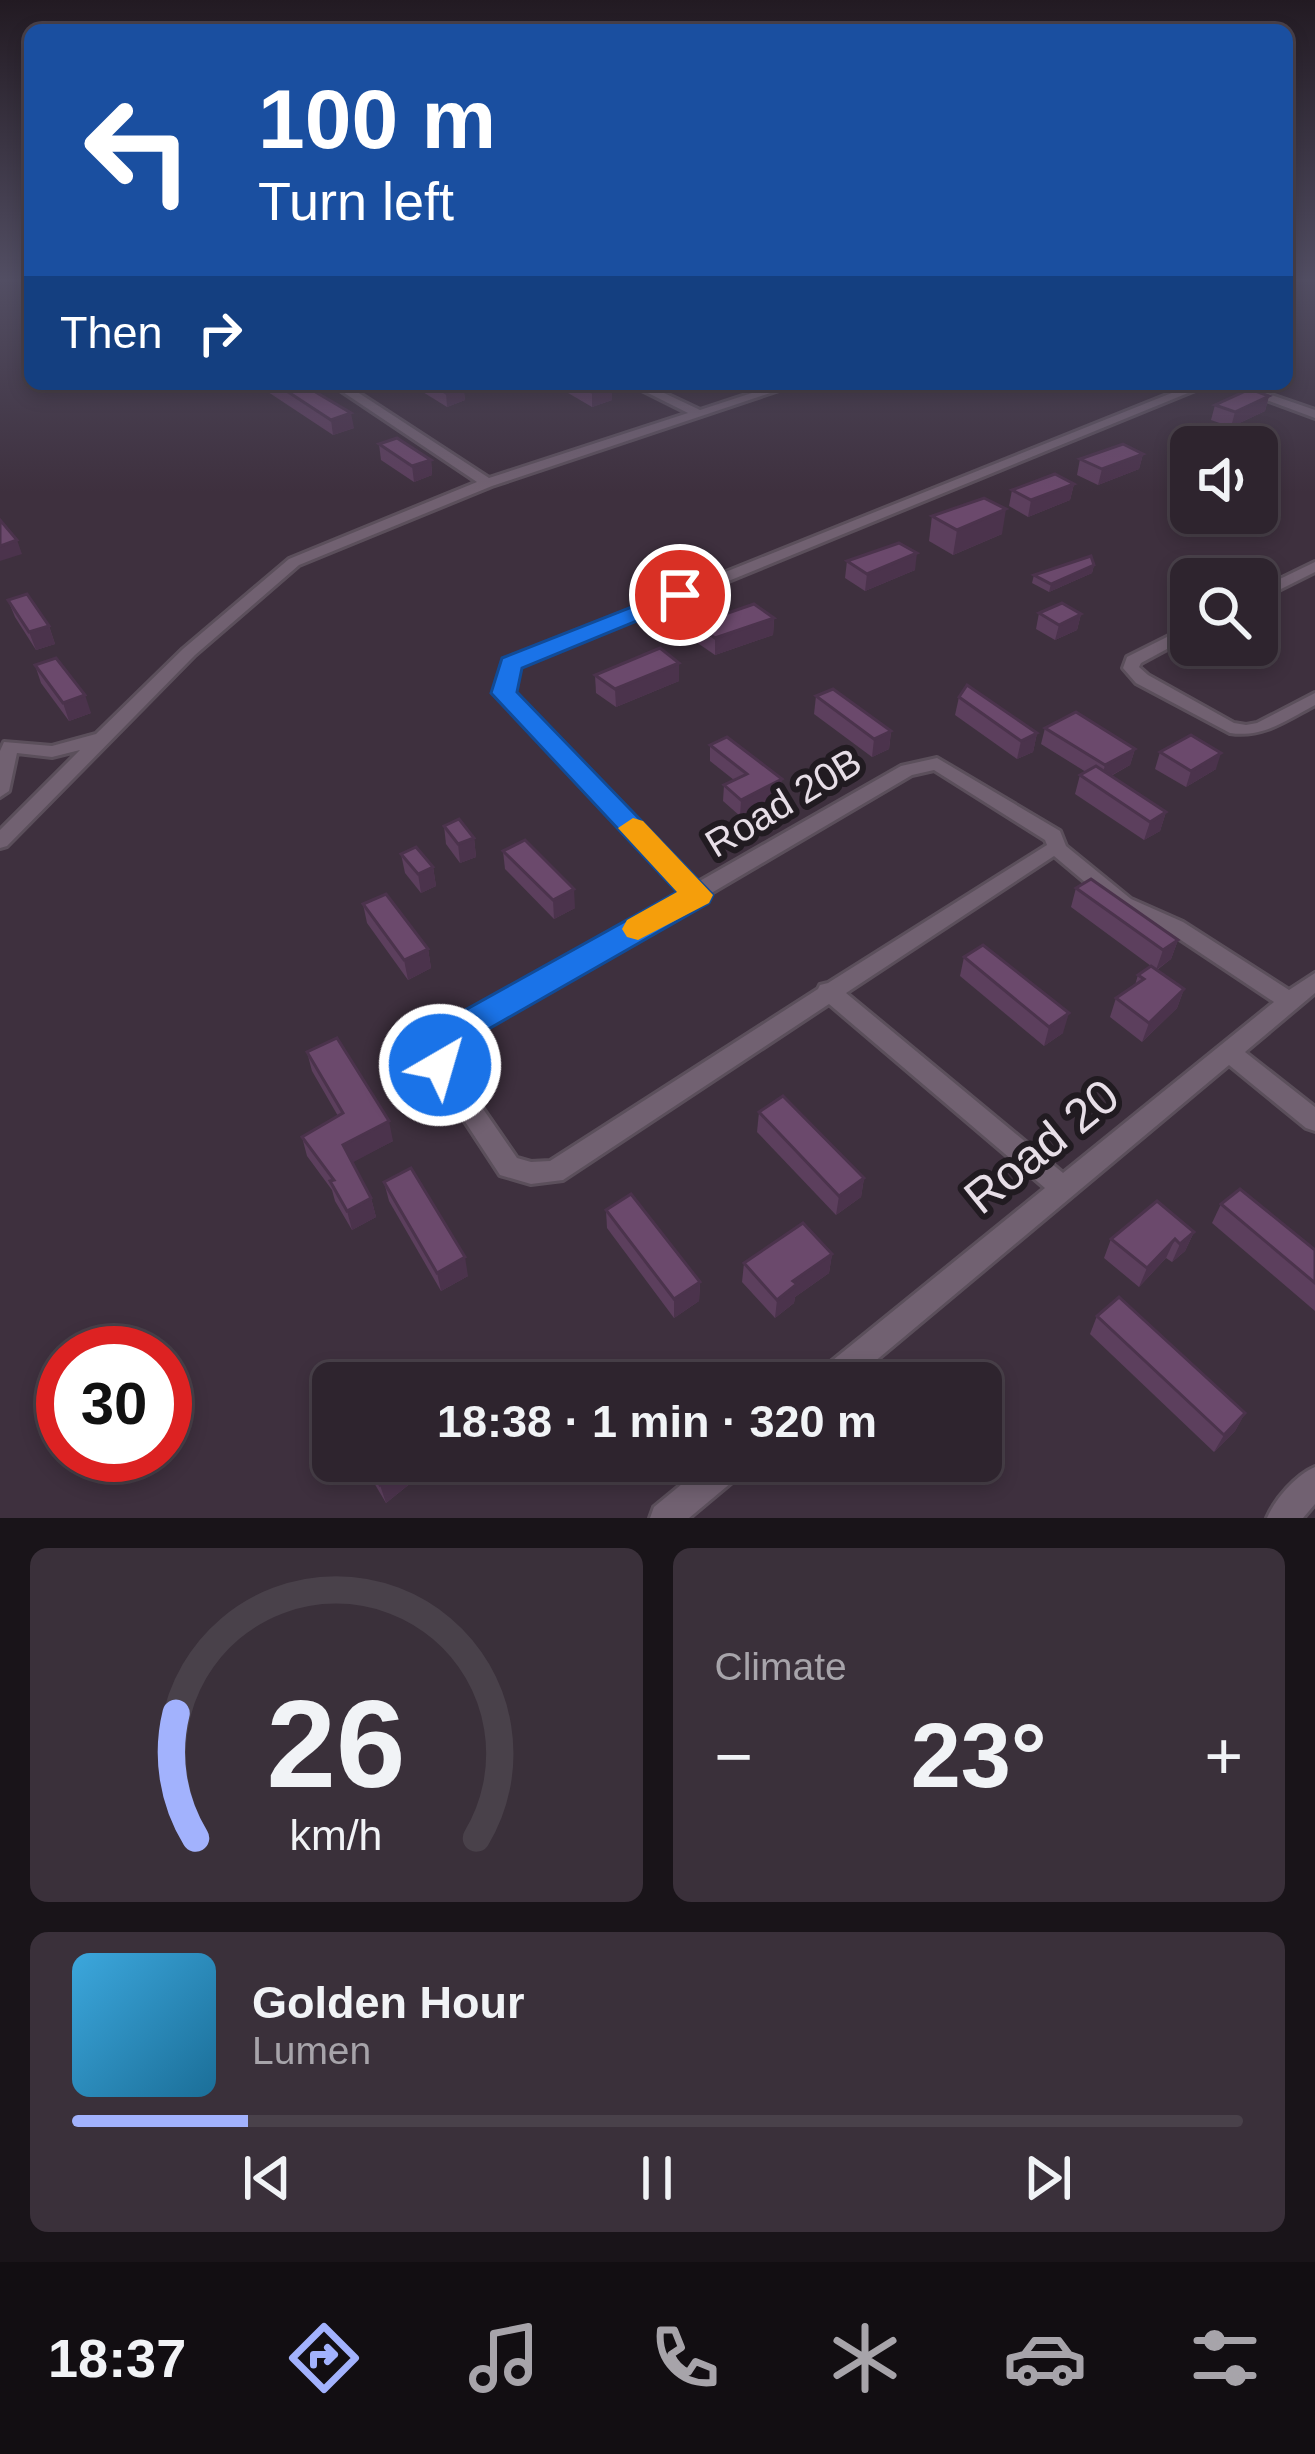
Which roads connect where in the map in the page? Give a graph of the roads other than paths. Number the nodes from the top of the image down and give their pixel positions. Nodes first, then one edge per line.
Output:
1 (346, 390) edge
2 (649, 390) edge
3 (770, 390) edge
4 (1189, 390) edge
5 (1246, 390) edge
6 (695, 412) junction
7 (1315, 414) edge
8 (487, 483) junction
9 (1315, 566) edge
10 (1278, 585) edge
11 (1170, 642) edge
12 (1315, 698) edge
13 (103, 735) junction
14 (5, 737) edge
15 (0, 791) edge
16 (0, 841) edge
17 (1058, 849) junction
18 (698, 895) junction
19 (1315, 981) edge
20 (828, 991) junction
21 (1290, 1002) junction
22 (1228, 1052) junction
23 (1315, 1121) edge
24 (1062, 1187) junction
25 (851, 1362) edge
26 (708, 1482) edge
27 (1315, 1482) edge
28 (664, 1518) edge
29 (1282, 1518) edge

1 - 8 street
2 - 6 street
3 - 6 street
4 - 18 street
5 - 7 street
6 - 8 street
8 - 13 street
9 - 10 street
11 - 12 street
13 - 14 street
13 - 16 street
14 - 15 street
17 - 18 street, Road 20B
17 - 20 street, Road 20B
17 - 21 street
18 - 20 street, Road 20B
19 - 21 street, Road 20
20 - 24 street
21 - 22 street, Road 20
22 - 23 street
22 - 24 street, Road 20
24 - 25 street, Road 20
26 - 28 street
27 - 29 street

